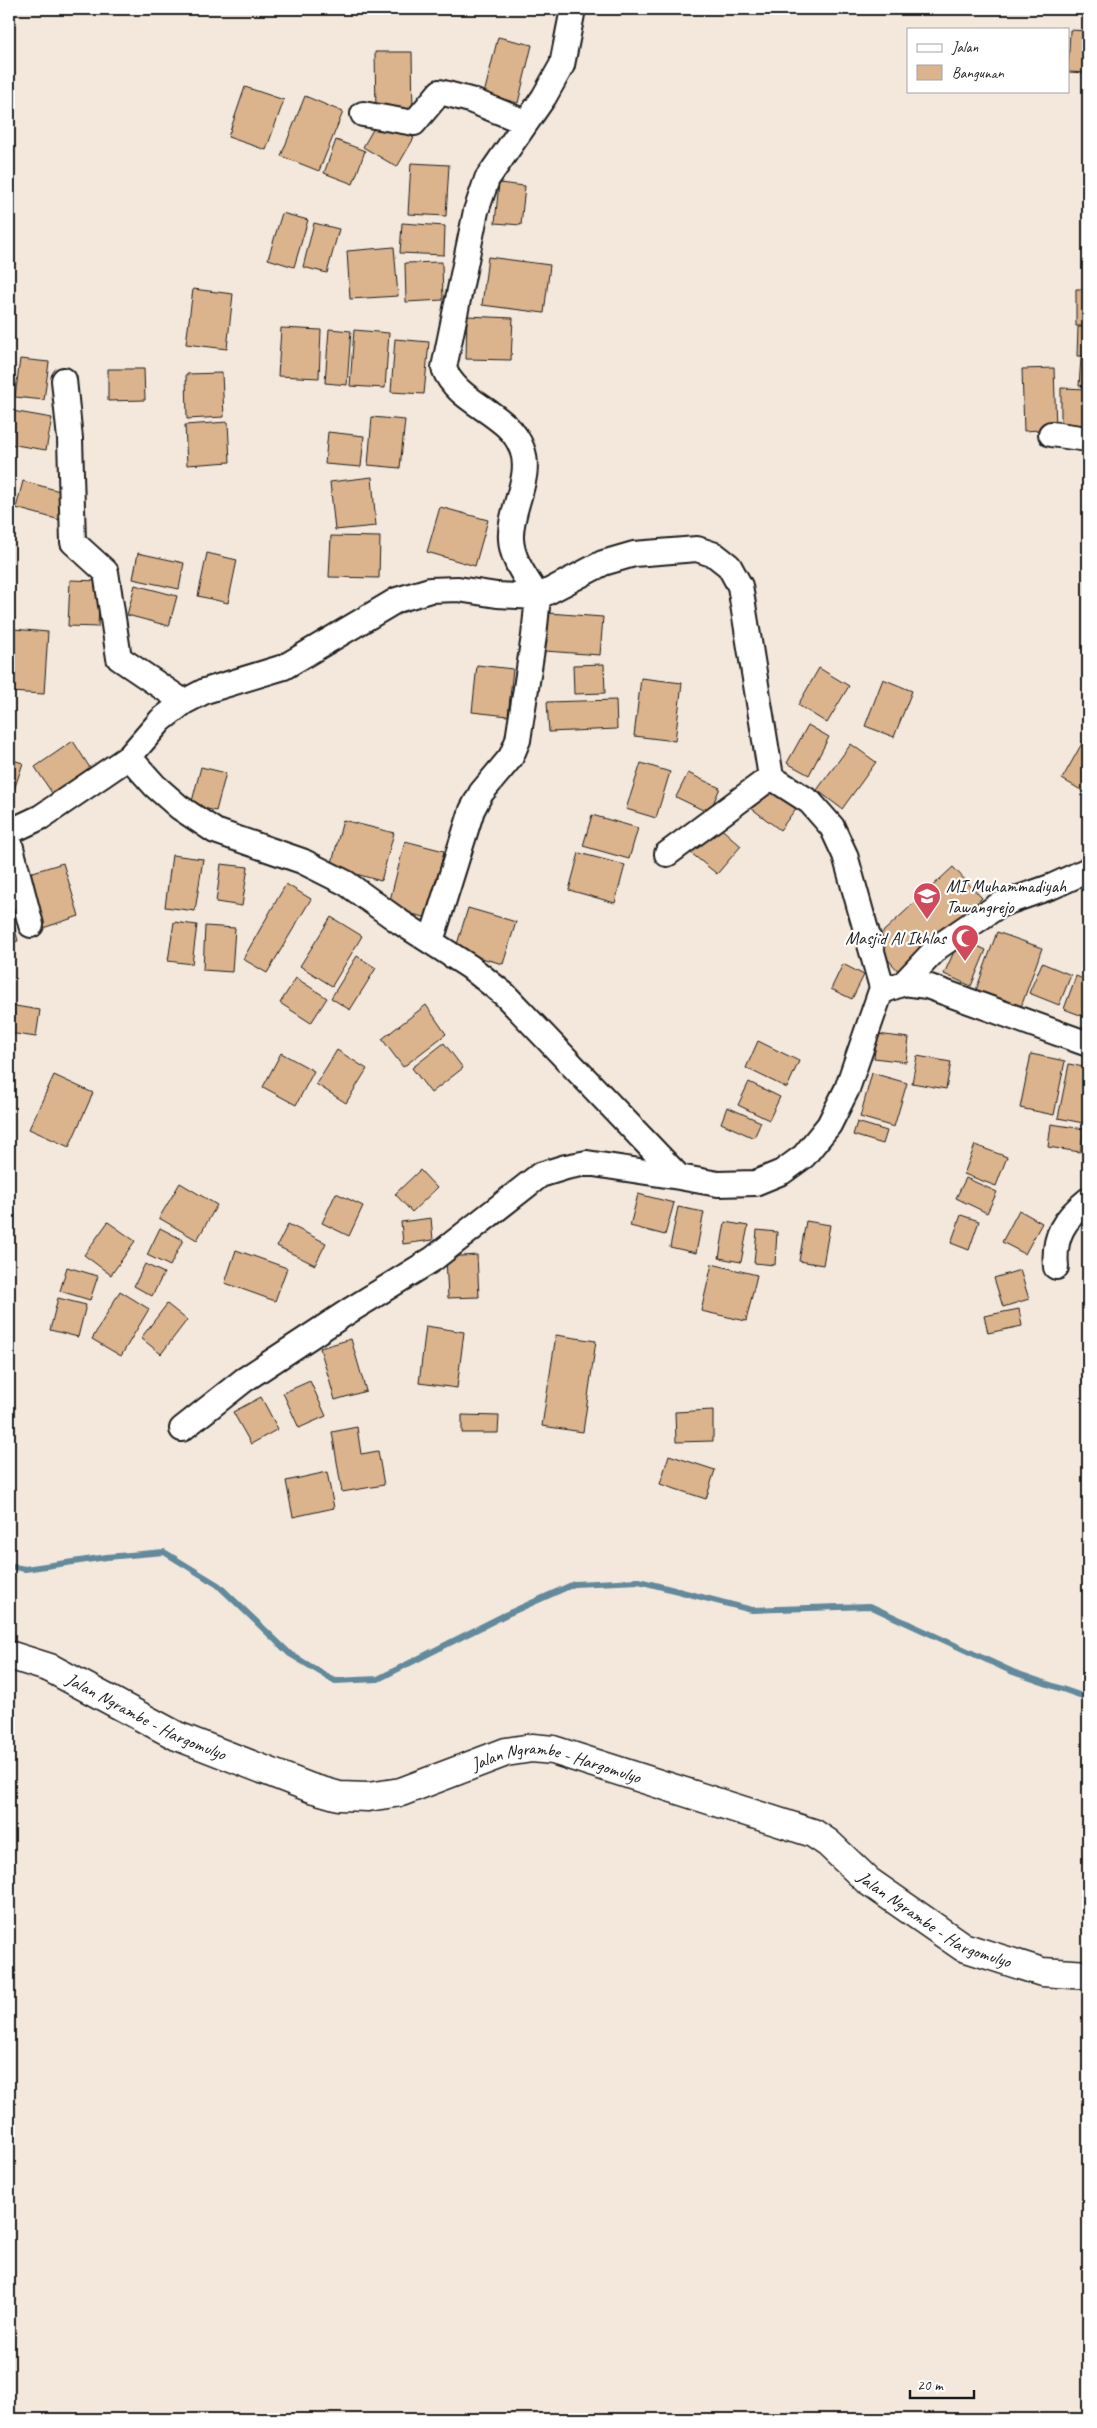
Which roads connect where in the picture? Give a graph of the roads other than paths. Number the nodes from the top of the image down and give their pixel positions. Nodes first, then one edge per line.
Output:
1 (573, 9) edge
2 (363, 114) dead end
3 (525, 122) junction
4 (64, 380) dead end
5 (1050, 434) dead end
6 (1088, 439) edge
7 (538, 597) junction
8 (184, 702) junction
9 (129, 757) junction
10 (771, 776) junction
11 (9, 832) edge
12 (9, 840) edge
13 (667, 854) dead end
14 (1088, 870) edge
15 (31, 925) dead end
16 (431, 942) junction
17 (894, 987) junction
18 (1088, 1044) edge
19 (679, 1177) junction
20 (1088, 1200) edge
21 (1056, 1266) dead end
22 (182, 1429) dead end
23 (9, 1654) edge
24 (1088, 1975) edge

1 - 3 street
2 - 3 street
3 - 7 street
4 - 8 street
5 - 6 street
7 - 8 street
7 - 10 street
7 - 16 street
8 - 9 street
9 - 11 street
9 - 16 street
10 - 13 street
10 - 17 street
12 - 15 street
14 - 17 street
16 - 19 street
17 - 18 street
17 - 19 street
19 - 22 street
20 - 21 street
23 - 24 main road, Jalan Ngrambe - Hargomulyo

